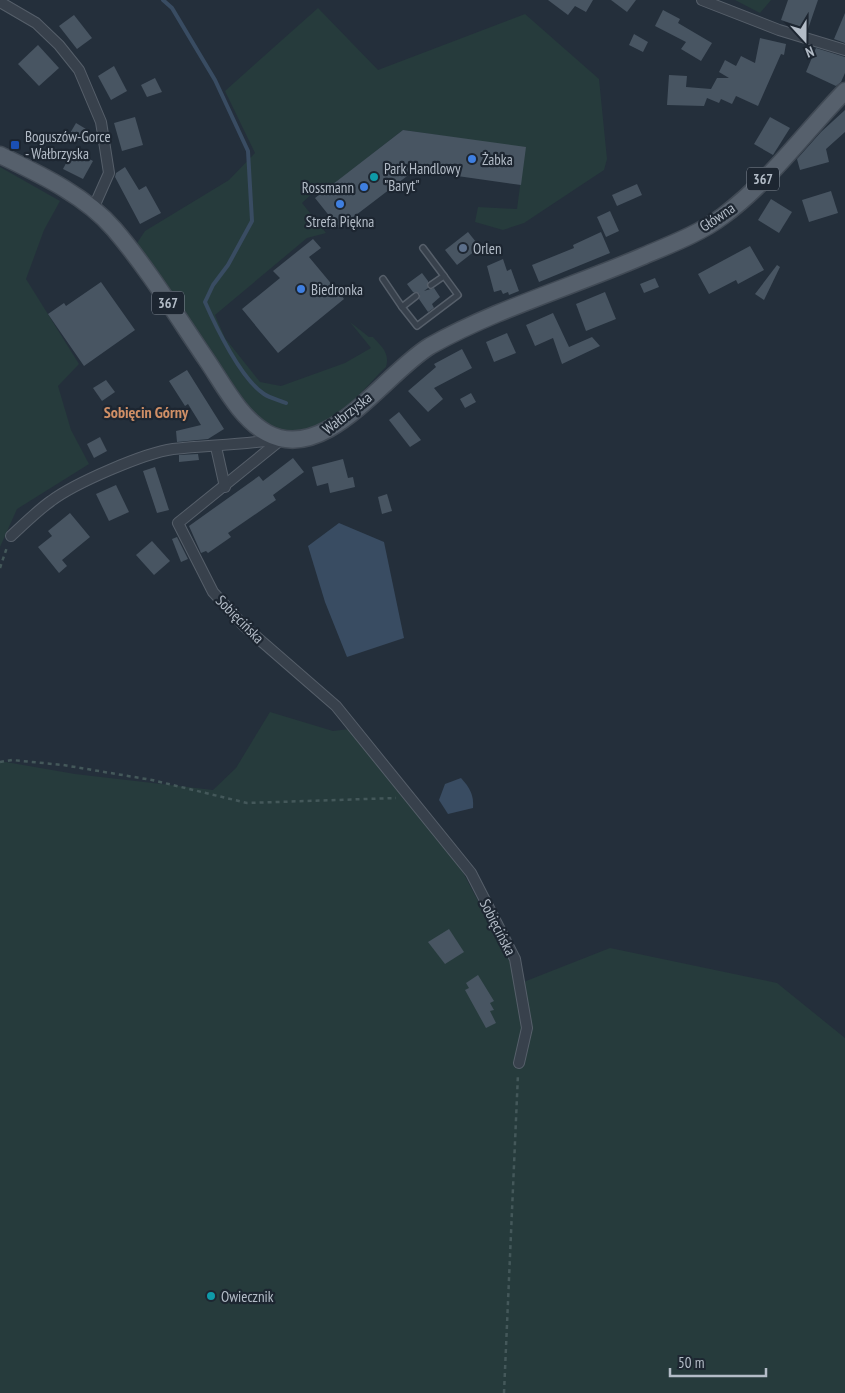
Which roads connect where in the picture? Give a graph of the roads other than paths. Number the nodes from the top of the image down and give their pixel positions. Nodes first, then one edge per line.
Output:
1 (702, 0) edge
2 (0, 2) edge
3 (845, 50) edge
4 (845, 91) edge
5 (0, 156) edge
6 (93, 209) junction
7 (665, 247) joint
8 (423, 248) dead end
9 (444, 276) junction
10 (383, 279) dead end
11 (431, 285) dead end
12 (416, 296) dead end
13 (402, 306) junction
14 (283, 438) junction
15 (216, 447) junction
16 (224, 486) junction
17 (11, 536) road end
18 (519, 1063) road end

1 - 3 street
2 - 6 street
4 - 7 main road, Główna / 367
5 - 6 main road, Wałbrzyska / 367
6 - 14 main road, Wałbrzyska / 367
7 - 14 main road, Wałbrzyska / 367
8 - 9 lane
9 - 11 lane
9 - 13 lane
10 - 13 lane
12 - 13 lane
14 - 15 street
14 - 16 street, Sobięcińska
15 - 16 street
15 - 17 street
16 - 18 street, Sobięcińska

